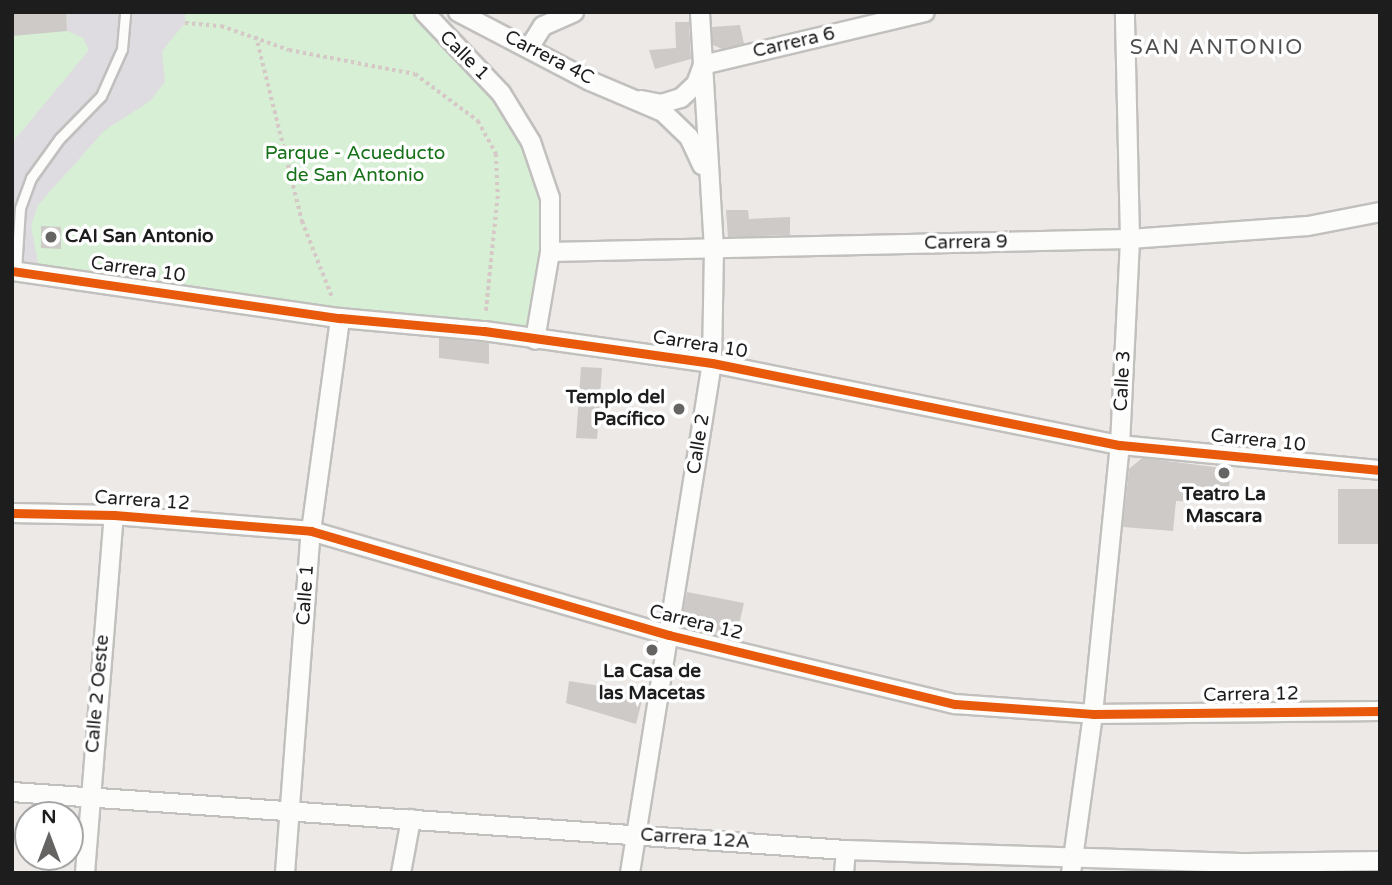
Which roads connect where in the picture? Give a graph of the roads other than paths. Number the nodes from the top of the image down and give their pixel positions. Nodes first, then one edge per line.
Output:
1 (125, 12) edge
2 (424, 12) edge
3 (458, 12) edge
4 (574, 12) edge
5 (700, 12) edge
6 (925, 12) edge
7 (1125, 12) edge
8 (529, 48) junction
9 (703, 65) junction
10 (641, 100) junction
11 (706, 175) junction
12 (1380, 212) edge
13 (1130, 239) junction
14 (714, 249) junction
15 (550, 252) junction
16 (14, 271) edge
17 (340, 318) junction
18 (535, 340) junction
19 (712, 363) junction
20 (1120, 445) junction
21 (1380, 470) edge
22 (12, 513) edge
23 (114, 515) junction
24 (311, 531) junction
25 (669, 635) junction
26 (1380, 711) edge
27 (1093, 714) junction
28 (12, 792) edge
29 (89, 794) junction
30 (289, 811) junction
31 (411, 819) junction
32 (637, 835) junction
33 (846, 850) junction
34 (1380, 861) edge
35 (1071, 866) edge
36 (1249, 868) edge
37 (85, 873) edge
38 (285, 873) edge
39 (401, 873) edge
40 (630, 873) edge
41 (844, 873) edge

1 - 16 lane
2 - 15 street, Calle 1
3 - 8 street, Carrera 4C
4 - 8 street
5 - 9 street, Calle 2
6 - 9 street, Carrera 6
7 - 13 street, Calle 3
8 - 10 street, Carrera 4C
9 - 10 street, Carrera 4C
9 - 11 street, Calle 2
10 - 11 street, Carrera 4C
11 - 14 street, Calle 2
12 - 13 street, Carrera 9
13 - 14 street, Carrera 9
13 - 20 street, Calle 3
14 - 15 street, Carrera 9
14 - 19 street, Calle 2
15 - 18 street, Calle 1
16 - 17 street, Carrera 10
17 - 18 street, Carrera 10
17 - 24 street, Calle 1
18 - 19 street, Carrera 10
19 - 20 street, Carrera 10
19 - 25 street, Calle 2
20 - 21 street, Carrera 10
20 - 27 street, Calle 3
22 - 23 street, Carrera 12
23 - 24 street, Carrera 12
23 - 29 street, Calle 2 Oeste
24 - 25 street, Carrera 12
24 - 30 street, Calle 1
25 - 27 street, Carrera 12
25 - 32 street, Calle 2
26 - 27 street, Carrera 12
27 - 35 street, Calle 3
28 - 29 street, Carrera 12A
29 - 30 street, Carrera 12A
29 - 37 street, Calle 2 Oeste
30 - 31 street, Carrera 12A
30 - 38 street, Calle 1
31 - 32 street, Carrera 12A
31 - 39 street
32 - 33 street, Carrera 12A
32 - 40 street, Calle 2
33 - 35 street, Carrera 12A
33 - 41 street
34 - 36 street, Carrera 12A
35 - 36 street, Carrera 12A

